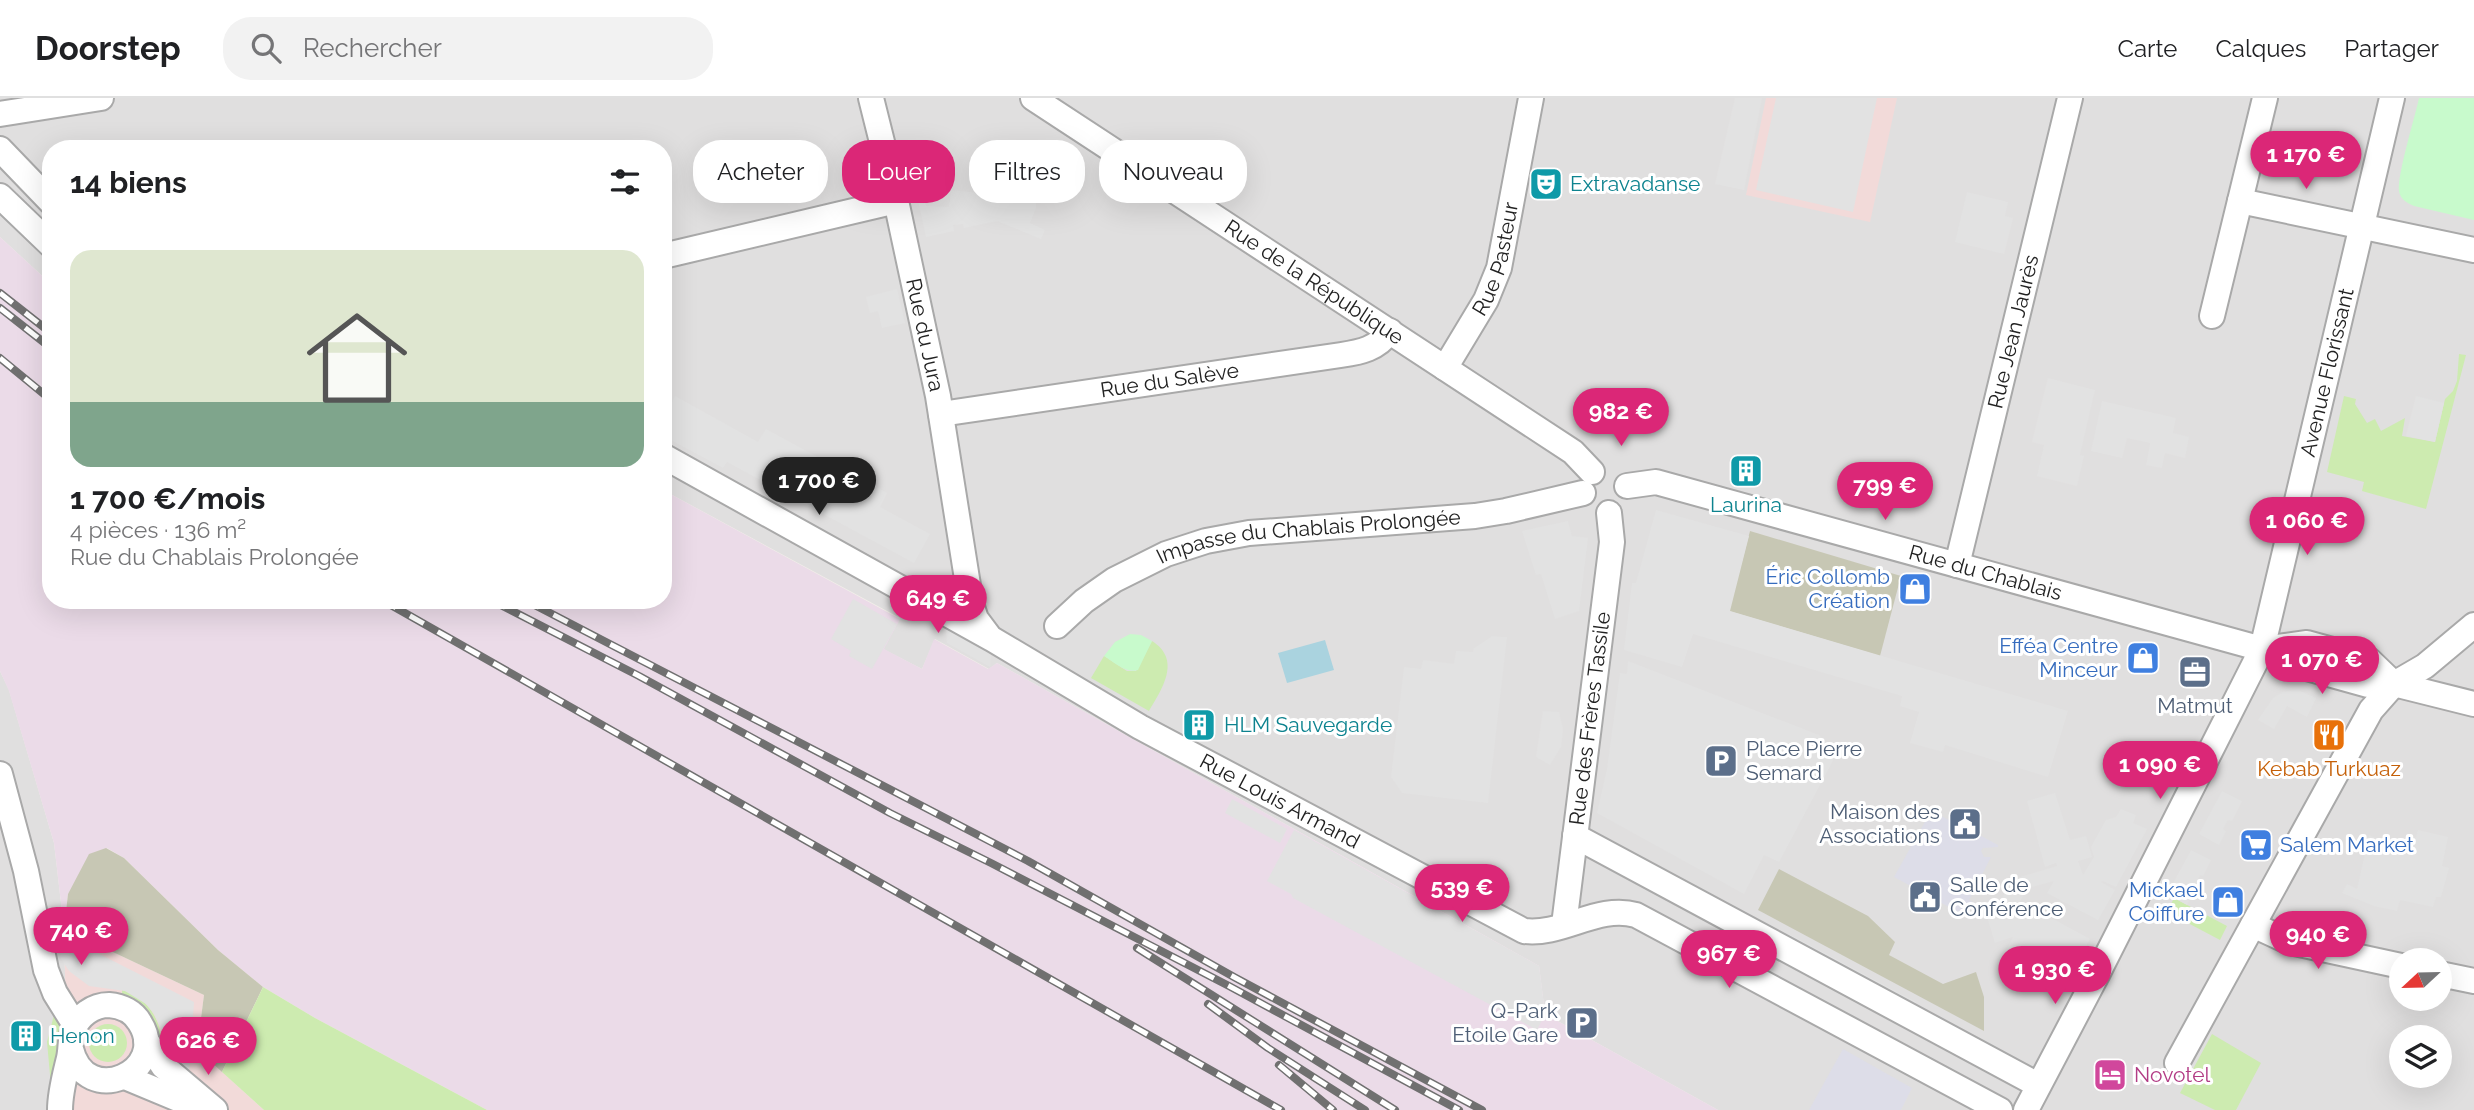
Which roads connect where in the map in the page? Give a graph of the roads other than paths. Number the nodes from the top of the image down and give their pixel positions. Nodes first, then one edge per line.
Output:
1 (101, 98) edge
2 (871, 98) edge
3 (1033, 98) edge
4 (1531, 98) edge
5 (2070, 98) edge
6 (2265, 98) edge
7 (2392, 98) edge
8 (0, 114) edge
9 (881, 140) edge
10 (0, 149) edge
11 (42, 193) edge
12 (0, 196) edge
13 (2240, 201) junction
14 (888, 203) edge
15 (896, 203) edge
16 (2363, 226) junction
17 (42, 236) edge
18 (2474, 250) edge
19 (672, 254) edge
20 (2212, 316) dead end
21 (1390, 331) junction
22 (1445, 368) junction
23 (941, 414) junction
24 (672, 461) edge
25 (1588, 483) junction
26 (1628, 486) junction
27 (1609, 513) junction
28 (1957, 565) junction
29 (966, 573) junction
30 (906, 591) junction
31 (2474, 625) edge
32 (1057, 626) dead end
33 (998, 643) junction
34 (2262, 649) junction
35 (2394, 684) junction
36 (2474, 704) edge
37 (0, 774) edge
38 (1574, 843) junction
39 (1564, 925) junction
40 (2253, 925) junction
41 (43, 950) junction
42 (2389, 963) edge
43 (2452, 976) edge
44 (2474, 981) edge
45 (103, 1006) junction
46 (73, 1037) junction
47 (146, 1040) junction
48 (2177, 1063) dead end
49 (91, 1077) junction
50 (125, 1077) junction
51 (2038, 1085) junction
52 (60, 1110) edge
53 (75, 1110) edge
54 (205, 1110) edge
55 (215, 1110) edge
56 (2000, 1110) edge
57 (2026, 1110) edge

1 - 8 street
2 - 9 street, Rue du Jura
3 - 21 street, Rue de la République
4 - 22 street, Rue Pasteur
5 - 28 street, Rue Jean Jaurès
6 - 13 street
7 - 16 street, Avenue Florissant
10 - 11 street
12 - 17 street
13 - 16 street
13 - 20 street
14 - 19 street
15 - 23 street, Rue du Jura
16 - 18 street
16 - 34 street, Avenue Florissant
21 - 22 street, Rue de la République
21 - 23 street, Rue du Salève
22 - 25 street, Rue de la République
23 - 29 street, Rue du Jura
24 - 30 street, Rue Louis Armand
25 - 26 street
25 - 27 street
25 - 32 street, Impasse du Chablais Prolongée
26 - 27 street
26 - 28 street, Rue du Chablais
27 - 38 street, Rue des Frères Tassile
28 - 34 street, Rue du Chablais
29 - 30 street
29 - 33 street, Rue du Jura
30 - 33 street, Rue Louis Armand
31 - 35 street
33 - 39 street, Rue Louis Armand
34 - 35 street, Rue du Chablais
34 - 51 street, Avenue Florissant
35 - 36 street, Rue du Chablais
35 - 40 street
37 - 41 street
38 - 39 street, Rue des Frères Tassile
38 - 51 street
39 - 56 street, Rue Louis Armand
40 - 42 street
40 - 48 street
41 - 45 street
41 - 46 street
43 - 44 street
45 - 46 street
45 - 47 street
46 - 49 street
46 - 52 street
47 - 50 street
47 - 55 street
49 - 50 street
49 - 53 street
50 - 54 street
51 - 57 street, Avenue Florissant

